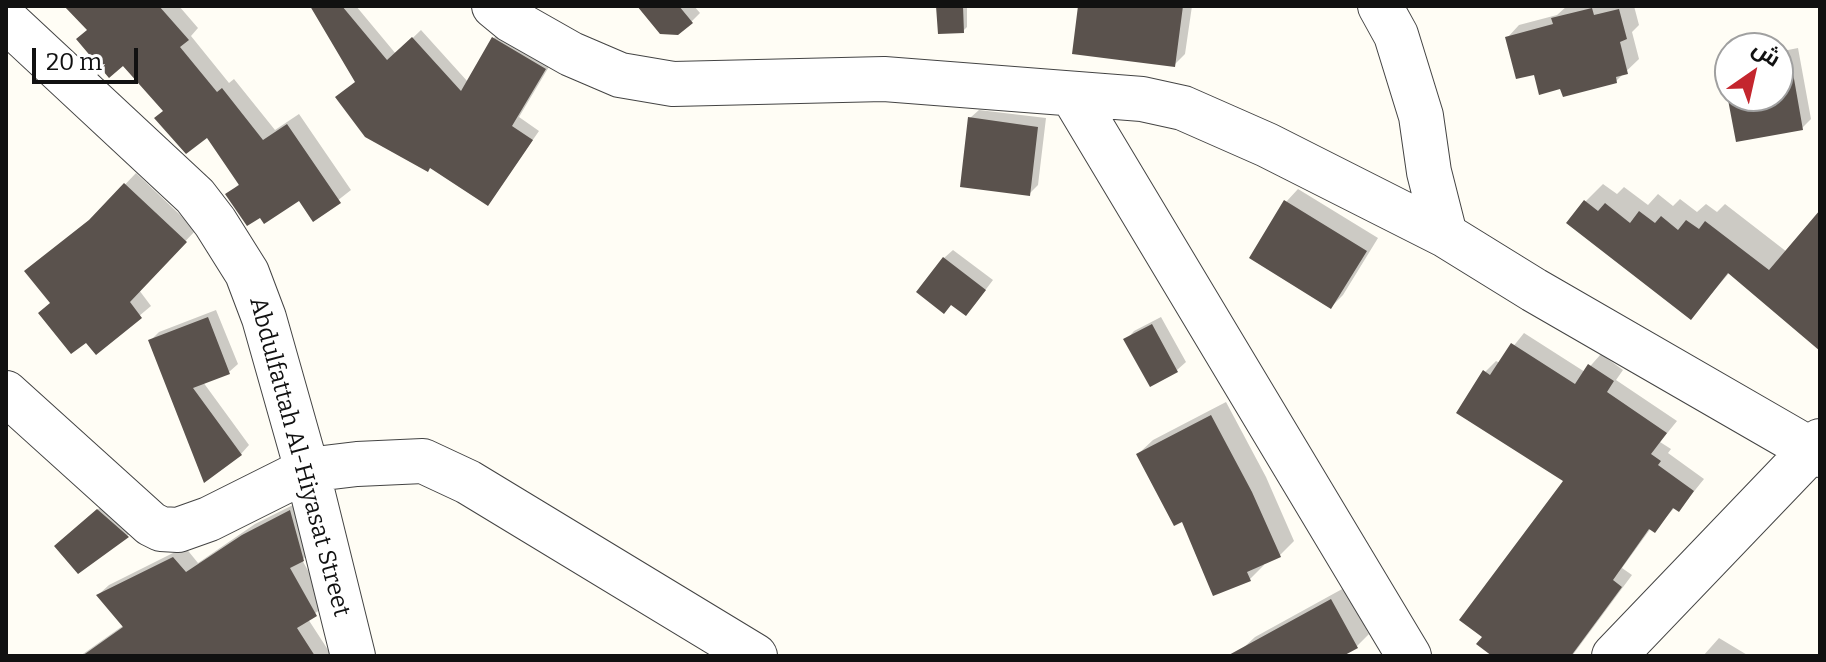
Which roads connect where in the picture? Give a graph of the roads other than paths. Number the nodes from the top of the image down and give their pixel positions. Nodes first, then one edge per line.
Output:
1 (494, 6) edge
2 (1380, 6) edge
3 (6, 20) edge
4 (1072, 94) junction
5 (1445, 235) junction
6 (6, 393) edge
7 (1817, 448) edge
8 (307, 470) junction
9 (353, 656) edge
10 (755, 656) edge
11 (1409, 656) edge
12 (1614, 656) edge

1 - 4 street
2 - 5 street
3 - 8 street, Abdulfattah Al-Hiyasat Street
4 - 5 street
4 - 11 street
5 - 7 street
6 - 8 street
7 - 12 street
8 - 9 street, Abdulfattah Al-Hiyasat Street
8 - 10 street

